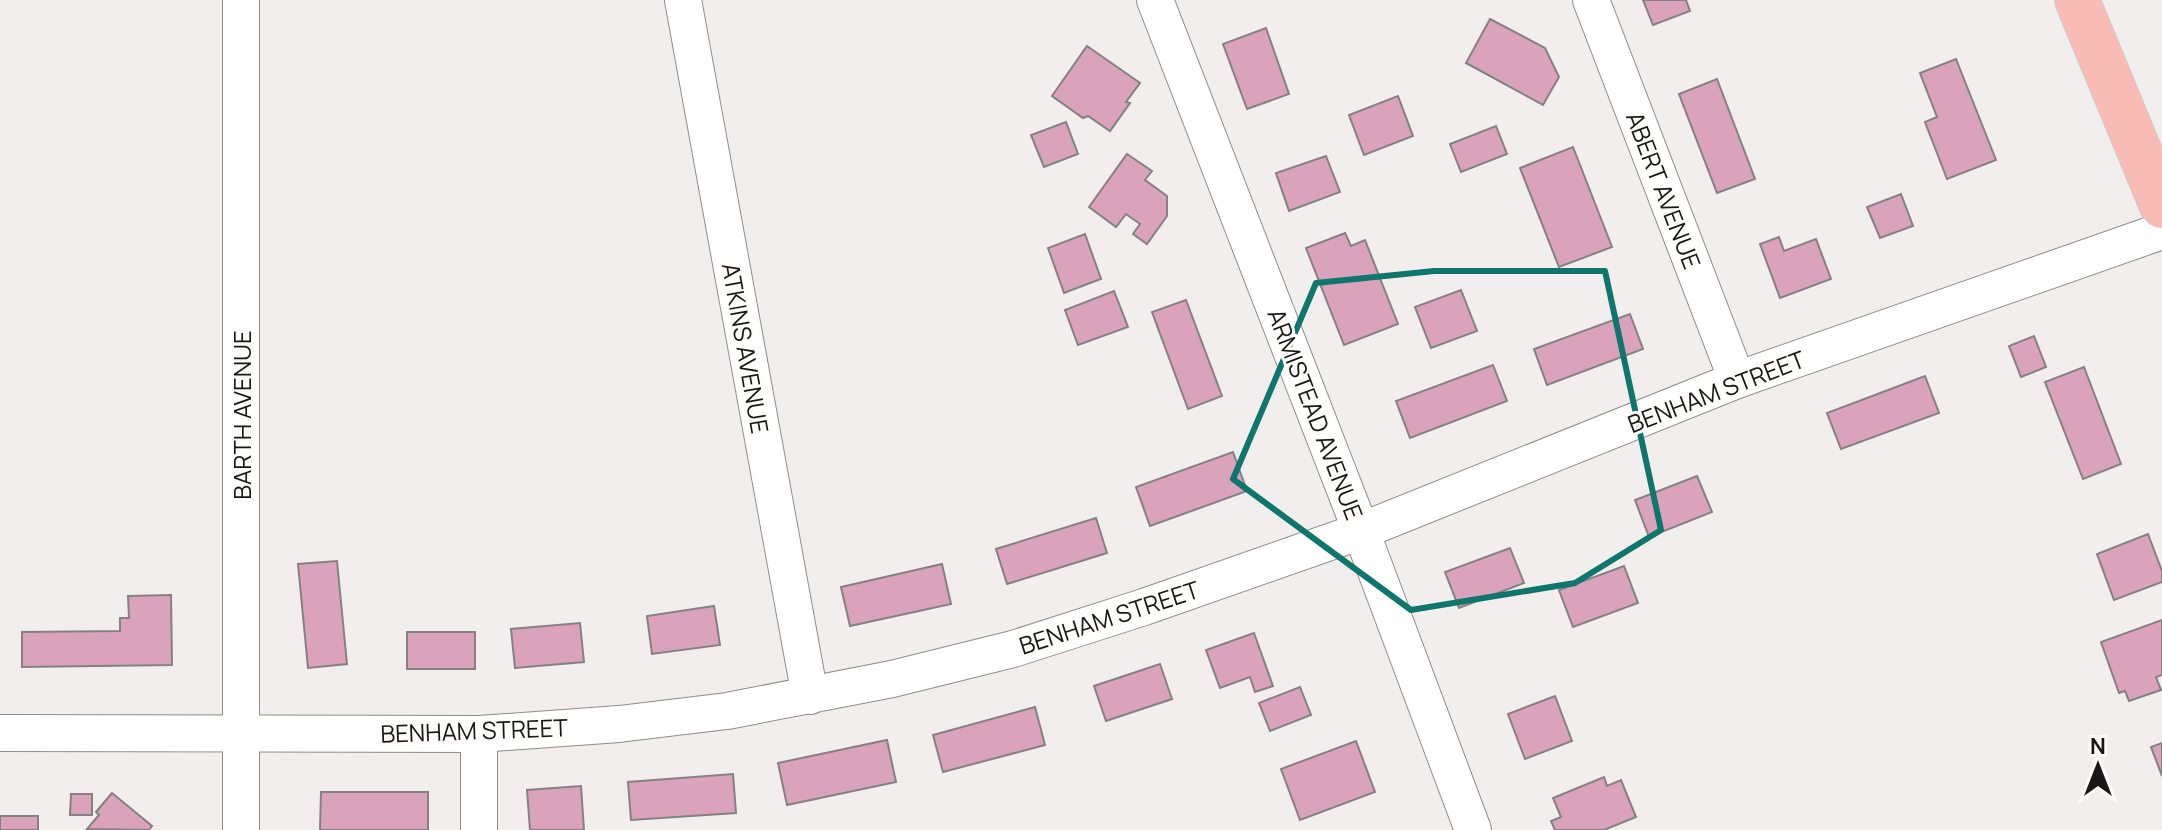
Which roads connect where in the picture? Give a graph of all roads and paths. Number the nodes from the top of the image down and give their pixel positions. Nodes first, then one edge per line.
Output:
1 (241, 0) edge
2 (683, 0) edge
3 (1155, 0) edge
4 (1591, 0) edge
5 (2077, 0) edge
6 (2162, 206) edge
7 (2162, 231) edge
8 (1737, 380) junction
9 (1361, 531) junction
10 (810, 696) junction
11 (0, 733) edge
12 (241, 734) junction
13 (479, 734) junction
14 (241, 830) edge
15 (479, 830) edge
16 (1473, 830) edge

1 - 12 street, BARTH AVENUE
2 - 10 street, ATKINS AVENUE
3 - 9 street, ARMISTEAD AVENUE
4 - 8 street, ABERT AVENUE
5 - 6 main road
7 - 8 street, BENHAM STREET
8 - 9 street, BENHAM STREET
9 - 10 street, BENHAM STREET
9 - 16 street, ARMISTEAD AVENUE
10 - 13 street, BENHAM STREET
11 - 12 street, BENHAM STREET
12 - 13 street, BENHAM STREET
12 - 14 street, BARTH AVENUE
13 - 15 street

